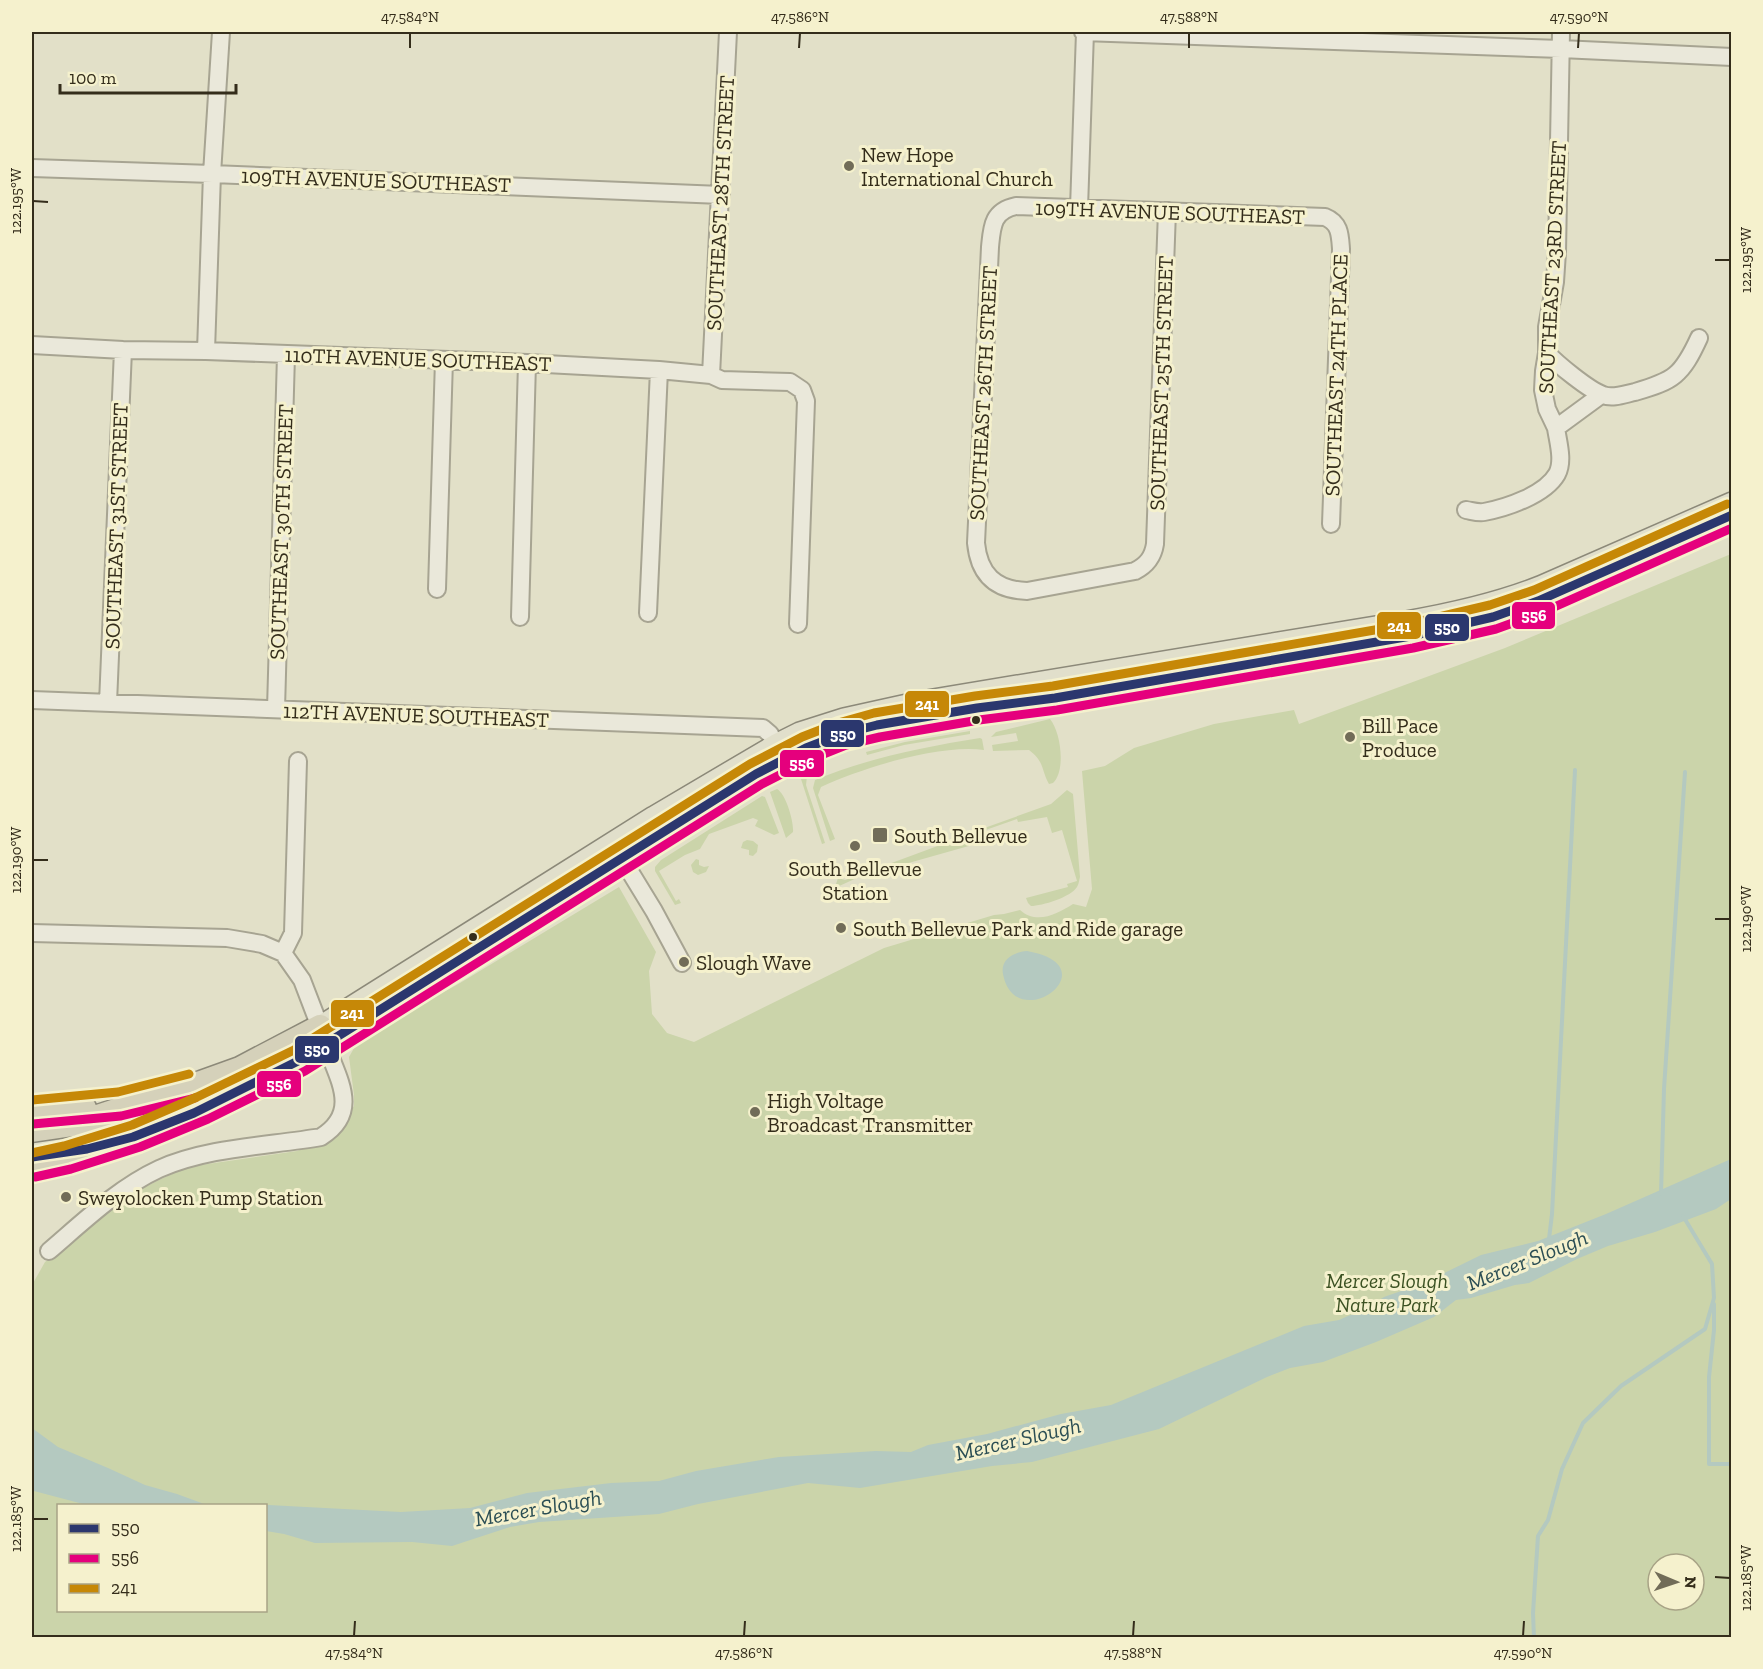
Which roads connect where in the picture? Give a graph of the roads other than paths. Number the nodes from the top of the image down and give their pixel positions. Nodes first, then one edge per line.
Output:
1 (221, 32) edge
2 (728, 32) edge
3 (1084, 32) edge
4 (1561, 32) edge
5 (1200, 33) edge
6 (1560, 49) junction
7 (1731, 57) edge
8 (32, 168) edge
9 (212, 174) junction
10 (720, 195) junction
11 (1079, 208) junction
12 (1167, 211) junction
13 (1000, 212) joint
14 (1338, 227) joint
15 (1699, 338) dead end
16 (32, 345) edge
17 (123, 350) junction
18 (206, 351) junction
19 (1547, 353) junction
20 (286, 355) junction
21 (444, 360) junction
22 (527, 363) junction
23 (659, 370) junction
24 (711, 375) junction
25 (1601, 395) junction
26 (1556, 428) junction
27 (1731, 503) edge
28 (1466, 510) dead end
29 (1731, 515) edge
30 (1331, 524) dead end
31 (985, 574) joint
32 (437, 589) dead end
33 (648, 613) dead end
34 (520, 617) dead end
35 (798, 624) dead end
36 (1104, 672) junction
37 (1063, 696) junction
38 (32, 700) edge
39 (108, 703) junction
40 (276, 709) junction
41 (779, 752) junction
42 (298, 761) dead end
43 (617, 851) junction
44 (32, 933) edge
45 (282, 953) junction
46 (682, 963) dead end
47 (323, 1036) junction
48 (178, 1090) junction
49 (39, 1111) edge
50 (32, 1130) edge
51 (133, 1137) junction
52 (32, 1157) edge
53 (32, 1165) edge
54 (49, 1251) dead end

1 - 9 street
2 - 10 street, SOUTHEAST 28TH STREET
3 - 5 street
3 - 11 street
4 - 6 street, SOUTHEAST 23RD STREET
5 - 6 street
6 - 7 street
6 - 19 street, SOUTHEAST 23RD STREET
8 - 9 street, 109TH AVENUE SOUTHEAST
9 - 10 street, 109TH AVENUE SOUTHEAST
9 - 18 street
10 - 24 street, SOUTHEAST 28TH STREET
11 - 12 street, 109TH AVENUE SOUTHEAST
11 - 13 street, 109TH AVENUE SOUTHEAST
12 - 14 street, 109TH AVENUE SOUTHEAST
12 - 31 street, SOUTHEAST 25TH STREET
13 - 31 street, SOUTHEAST 26TH STREET
14 - 30 street, SOUTHEAST 24TH PLACE
15 - 25 street
16 - 17 street, 110TH AVENUE SOUTHEAST
17 - 18 street, 110TH AVENUE SOUTHEAST
17 - 39 street, SOUTHEAST 31ST STREET
18 - 20 street, 110TH AVENUE SOUTHEAST
19 - 25 street
19 - 26 street, SOUTHEAST 23RD STREET
20 - 21 street, 110TH AVENUE SOUTHEAST
20 - 40 street, SOUTHEAST 30TH STREET
21 - 22 street, 110TH AVENUE SOUTHEAST
21 - 32 street
22 - 23 street, 110TH AVENUE SOUTHEAST
22 - 34 street
23 - 24 street, 110TH AVENUE SOUTHEAST
23 - 33 street
24 - 35 street, 110TH AVENUE SOUTHEAST
25 - 26 street, SOUTHEAST 23RD STREET
26 - 28 street, SOUTHEAST 23RD STREET
27 - 36 main road
29 - 37 main road
36 - 37 main road
36 - 41 main road
37 - 41 main road
38 - 39 street, 112TH AVENUE SOUTHEAST
39 - 40 street, 112TH AVENUE SOUTHEAST
40 - 41 street, 112TH AVENUE SOUTHEAST
41 - 43 main road
42 - 45 street
43 - 46 street
43 - 47 main road
43 - 47 main road
44 - 45 street
45 - 47 street
47 - 48 highway
47 - 51 highway
47 - 54 street
48 - 49 highway
48 - 50 highway
51 - 52 highway
51 - 53 highway

